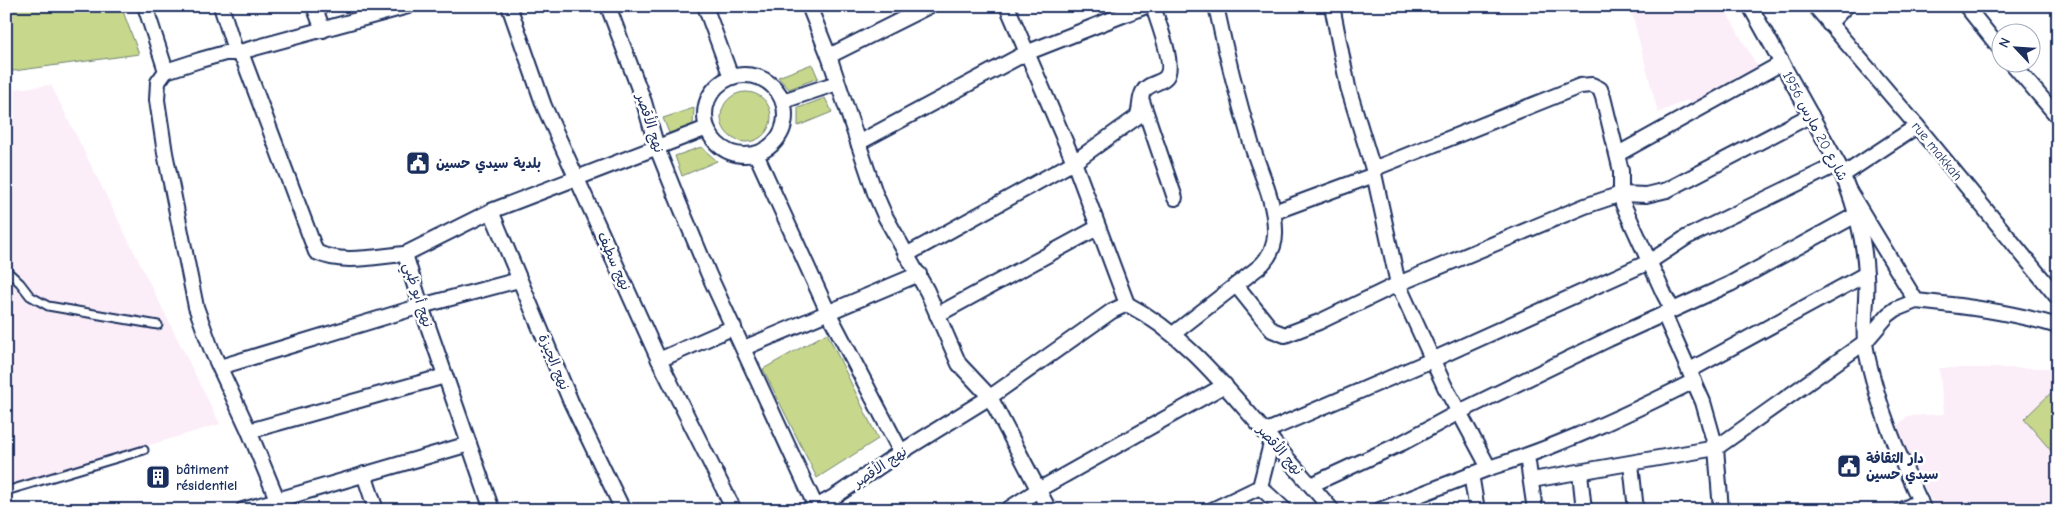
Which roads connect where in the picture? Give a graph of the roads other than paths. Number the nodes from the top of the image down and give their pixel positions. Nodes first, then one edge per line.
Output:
1 (145, 6) edge
2 (221, 6) edge
3 (314, 6) edge
4 (408, 6) edge
5 (509, 6) edge
6 (608, 6) edge
7 (705, 6) edge
8 (809, 6) edge
9 (929, 6) edge
10 (1007, 6) edge
11 (1146, 6) edge
12 (1153, 6) edge
13 (1216, 6) edge
14 (1332, 6) edge
15 (1750, 6) edge
16 (1815, 6) edge
17 (1846, 6) edge
18 (1966, 6) edge
19 (1829, 24) junction
20 (323, 30) junction
21 (1992, 38) edge
22 (236, 53) junction
23 (1026, 53) junction
24 (829, 56) junction
25 (1782, 63) junction
26 (166, 71) junction
27 (2020, 72) edge
28 (731, 76) junction
29 (837, 83) junction
30 (1141, 98) junction
31 (783, 101) junction
32 (1811, 115) junction
33 (2058, 117) edge
34 (1917, 126) junction
35 (707, 128) junction
36 (858, 143) junction
37 (657, 148) junction
38 (756, 154) junction
39 (1618, 154) junction
40 (1074, 162) junction
41 (1840, 169) junction
42 (1374, 172) junction
43 (577, 179) junction
44 (1849, 190) junction
45 (1621, 194) junction
46 (1176, 198) dead end
47 (491, 211) junction
48 (1274, 212) junction
49 (1856, 215) junction
50 (1097, 228) junction
51 (405, 254) junction
52 (906, 255) junction
53 (1649, 262) junction
54 (6, 270) edge
55 (918, 274) junction
56 (1866, 274) junction
57 (519, 280) junction
58 (1398, 284) junction
59 (1236, 285) junction
60 (2058, 298) edge
61 (1916, 300) junction
62 (1127, 304) junction
63 (421, 306) junction
64 (1668, 311) junction
65 (828, 312) junction
66 (937, 315) junction
67 (158, 325) dead end
68 (2058, 326) edge
69 (734, 327) junction
70 (1174, 334) junction
71 (1865, 342) junction
72 (744, 348) junction
73 (659, 360) junction
74 (1432, 360) junction
75 (220, 366) junction
76 (1692, 375) junction
77 (445, 376) junction
78 (1224, 385) junction
79 (990, 397) junction
80 (1459, 412) junction
81 (249, 431) junction
82 (1268, 436) junction
83 (468, 444) junction
84 (1716, 448) junction
85 (144, 450) dead end
86 (901, 452) junction
87 (1527, 456) junction
88 (1631, 464) junction
89 (1489, 468) junction
90 (1580, 473) junction
91 (364, 474) junction
92 (1471, 474) junction
93 (1532, 480) junction
94 (1311, 485) junction
95 (1260, 487) junction
96 (1038, 490) junction
97 (6, 491) edge
98 (276, 499) junction
99 (1237, 503) edge
100 (1922, 506) edge
101 (251, 508) edge
102 (816, 508) edge
103 (376, 510) edge
104 (492, 510) edge
105 (622, 510) edge
106 (734, 510) edge
107 (1007, 510) edge
108 (1049, 510) edge
109 (1212, 510) edge
110 (1285, 510) edge
111 (1332, 510) edge
112 (1380, 510) edge
113 (1477, 510) edge
114 (1535, 510) edge
115 (1584, 510) edge
116 (1636, 510) edge
117 (1721, 510) edge
118 (1902, 510) edge

1 - 26 street
2 - 22 street
3 - 20 street
4 - 20 street
5 - 43 street, نهج سطيف
6 - 37 street, نهج الأقصر
7 - 28 street
8 - 24 street
9 - 24 street
10 - 23 street
11 - 23 street
12 - 30 street
13 - 48 street
14 - 42 street
15 - 25 street, شارع 20 مارس 1956
16 - 19 street, rue makkah
17 - 19 street
18 - 21 street
19 - 34 street, rue makkah
20 - 22 street
22 - 26 street
22 - 51 street
23 - 36 street
23 - 40 street
24 - 29 street
25 - 32 street, شارع 20 مارس 1956
25 - 39 street
26 - 75 street
27 - 33 street
28 - 31 street
28 - 35 street
29 - 31 street
29 - 36 street
30 - 40 street
30 - 46 street
31 - 38 street
32 - 41 street, شارع 20 مارس 1956
32 - 45 street
34 - 41 street
34 - 60 street, rue makkah
35 - 37 street, نهج أبو ظبي
35 - 38 street
36 - 52 street
37 - 43 street, نهج أبو ظبي
37 - 69 street, نهج الأقصر
38 - 65 street
39 - 42 street
39 - 45 street
40 - 50 street
40 - 52 street
41 - 44 street, شارع 20 مارس 1956
41 - 53 street
42 - 48 street
42 - 58 street
43 - 47 street, نهج أبو ظبي
43 - 73 street, نهج سطيف
44 - 49 street, شارع 20 مارس 1956
44 - 61 street
45 - 53 street
45 - 58 street
47 - 51 street, نهج أبو ظبي
47 - 57 street, نهج الجيزة
48 - 59 street
49 - 56 street, شارع 20 مارس 1956
49 - 64 street
50 - 62 street
50 - 66 street
51 - 63 street, نهج أبو ظبي
52 - 55 street
53 - 64 street
53 - 74 street
54 - 67 lane
55 - 65 street
55 - 66 street
56 - 71 street, شارع 20 مارس 1956
56 - 76 street
57 - 63 street
57 - 105 street, نهج الجيزة
58 - 59 street
58 - 74 street
59 - 70 street
61 - 68 street
61 - 71 street
62 - 70 street, نهج الأقصر
62 - 79 street, نهج الأقصر
63 - 75 street
63 - 77 street, نهج أبو ظبي
64 - 76 street
64 - 80 street
65 - 72 street
65 - 86 street
66 - 79 street
69 - 72 street, نهج الأقصر
69 - 73 street
70 - 78 street, نهج الأقصر
71 - 84 street
71 - 100 street, شارع 20 مارس 1956
72 - 102 street, نهج الأقصر
73 - 106 street, نهج سطيف
74 - 80 street
74 - 82 street
75 - 81 street
76 - 84 street
76 - 87 street
77 - 81 street
77 - 83 street, نهج أبو ظبي
78 - 82 street, نهج الأقصر
78 - 96 street
79 - 86 street, نهج الأقصر
79 - 96 street
80 - 89 street
80 - 94 street
81 - 98 street
82 - 94 street, نهج الأقصر
82 - 95 street
83 - 91 street
83 - 104 street, نهج أبو ظبي
84 - 88 street
84 - 117 street
85 - 97 lane
86 - 102 street, نهج الأقصر
87 - 89 street
87 - 93 street
88 - 90 street
88 - 116 street
89 - 92 street
90 - 93 street
90 - 115 street
91 - 98 street
91 - 103 street
92 - 112 street
92 - 113 street
93 - 114 street
94 - 111 street, نهج الأقصر
95 - 99 street
95 - 110 street
96 - 107 street
96 - 108 street
98 - 101 street
99 - 109 street
100 - 118 street

